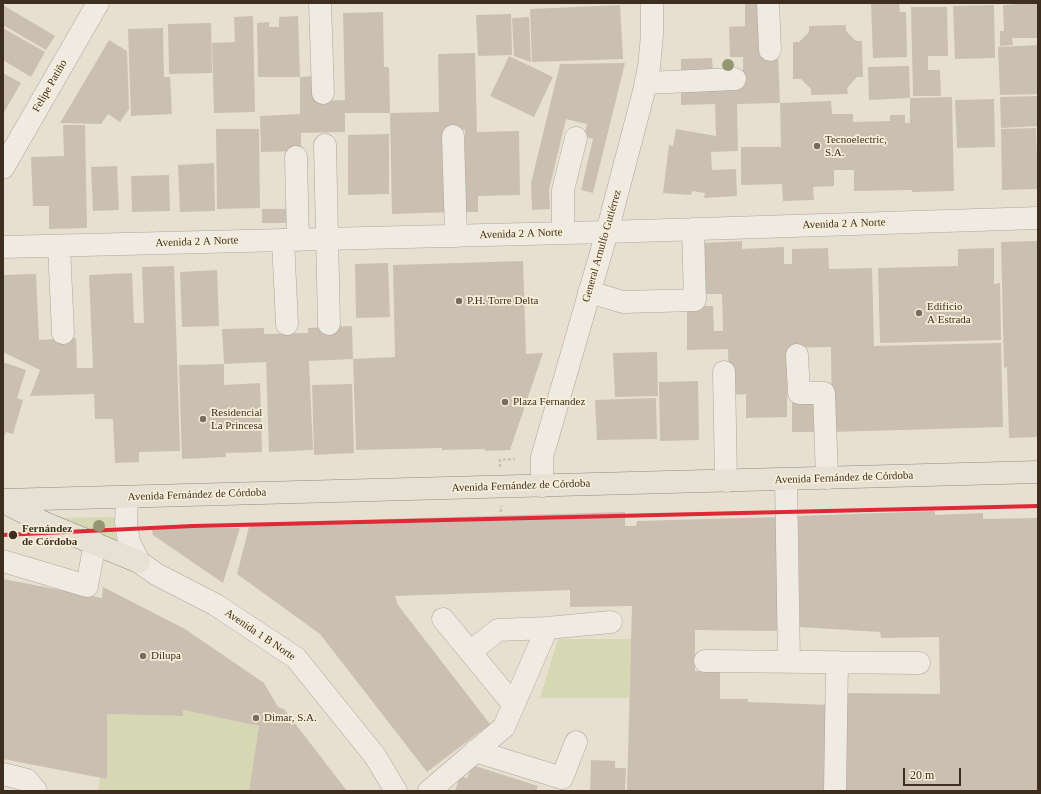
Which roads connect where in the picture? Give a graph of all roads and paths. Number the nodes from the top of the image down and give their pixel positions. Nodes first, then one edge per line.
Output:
1 (98, 3) edge
2 (320, 3) edge
3 (652, 3) edge
4 (768, 3) edge
5 (770, 50) dead end
6 (735, 79) dead end
7 (646, 82) junction
8 (323, 93) dead end
9 (453, 136) dead end
10 (576, 138) dead end
11 (325, 145) dead end
12 (296, 157) dead end
13 (3, 168) edge
14 (1038, 218) edge
15 (693, 229) junction
16 (607, 232) junction
17 (563, 233) junction
18 (456, 236) junction
19 (327, 239) junction
20 (290, 240) junction
21 (59, 246) junction
22 (3, 247) edge
23 (589, 292) junction
24 (287, 324) dead end
25 (329, 324) dead end
26 (63, 333) dead end
27 (797, 356) dead end
28 (724, 372) dead end
29 (1038, 472) edge
30 (827, 478) junction
31 (786, 479) junction
32 (726, 481) junction
33 (542, 486) junction
34 (127, 497) junction
35 (3, 501) edge
36 (95, 543) junction
37 (3, 561) edge
38 (139, 562) junction
39 (443, 619) dead end
40 (611, 622) dead end
41 (546, 628) junction
42 (470, 652) junction
43 (705, 661) dead end
44 (789, 662) junction
45 (837, 662) junction
46 (919, 663) dead end
47 (513, 704) junction
48 (576, 742) dead end
49 (475, 751) junction
50 (3, 774) edge
51 (36, 791) edge
52 (396, 791) edge
53 (429, 791) edge
54 (835, 791) edge

1 - 13 street, Felipe Patiño
2 - 8 street
3 - 7 street, General Arnulfo Gutiérrez
4 - 5 street
6 - 7 street
7 - 16 street, General Arnulfo Gutiérrez
9 - 18 street
10 - 17 street
11 - 19 street
12 - 20 street
14 - 15 street, Avenida 2 A Norte
15 - 16 street, Avenida 2 A Norte
15 - 23 street
16 - 17 street, Avenida 2 A Norte
16 - 23 street, General Arnulfo Gutiérrez
17 - 18 street, Avenida 2 A Norte
18 - 19 street, Avenida 2 A Norte
19 - 20 street, Avenida 2 A Norte
19 - 25 street
20 - 21 street, Avenida 2 A Norte
20 - 24 street
21 - 22 street, Avenida 2 A Norte
21 - 26 street
23 - 33 street, General Arnulfo Gutiérrez
27 - 30 street
28 - 32 street
29 - 30 main road, Avenida Fernández de Córdoba
30 - 31 main road, Avenida Fernández de Córdoba
31 - 32 main road, Avenida Fernández de Córdoba
31 - 44 street
32 - 33 main road, Avenida Fernández de Córdoba
33 - 34 main road, Avenida Fernández de Córdoba
34 - 35 main road, Avenida Fernández de Córdoba
34 - 38 street, Avenida 1 B Norte
35 - 36 main road
36 - 37 street
36 - 38 main road
38 - 52 street, Avenida 1 B Norte
39 - 42 street
40 - 41 street
41 - 42 street
41 - 47 street
42 - 47 street
43 - 44 street
44 - 45 street
45 - 46 street
45 - 54 street
47 - 49 street
48 - 49 street
49 - 53 street
50 - 51 street

